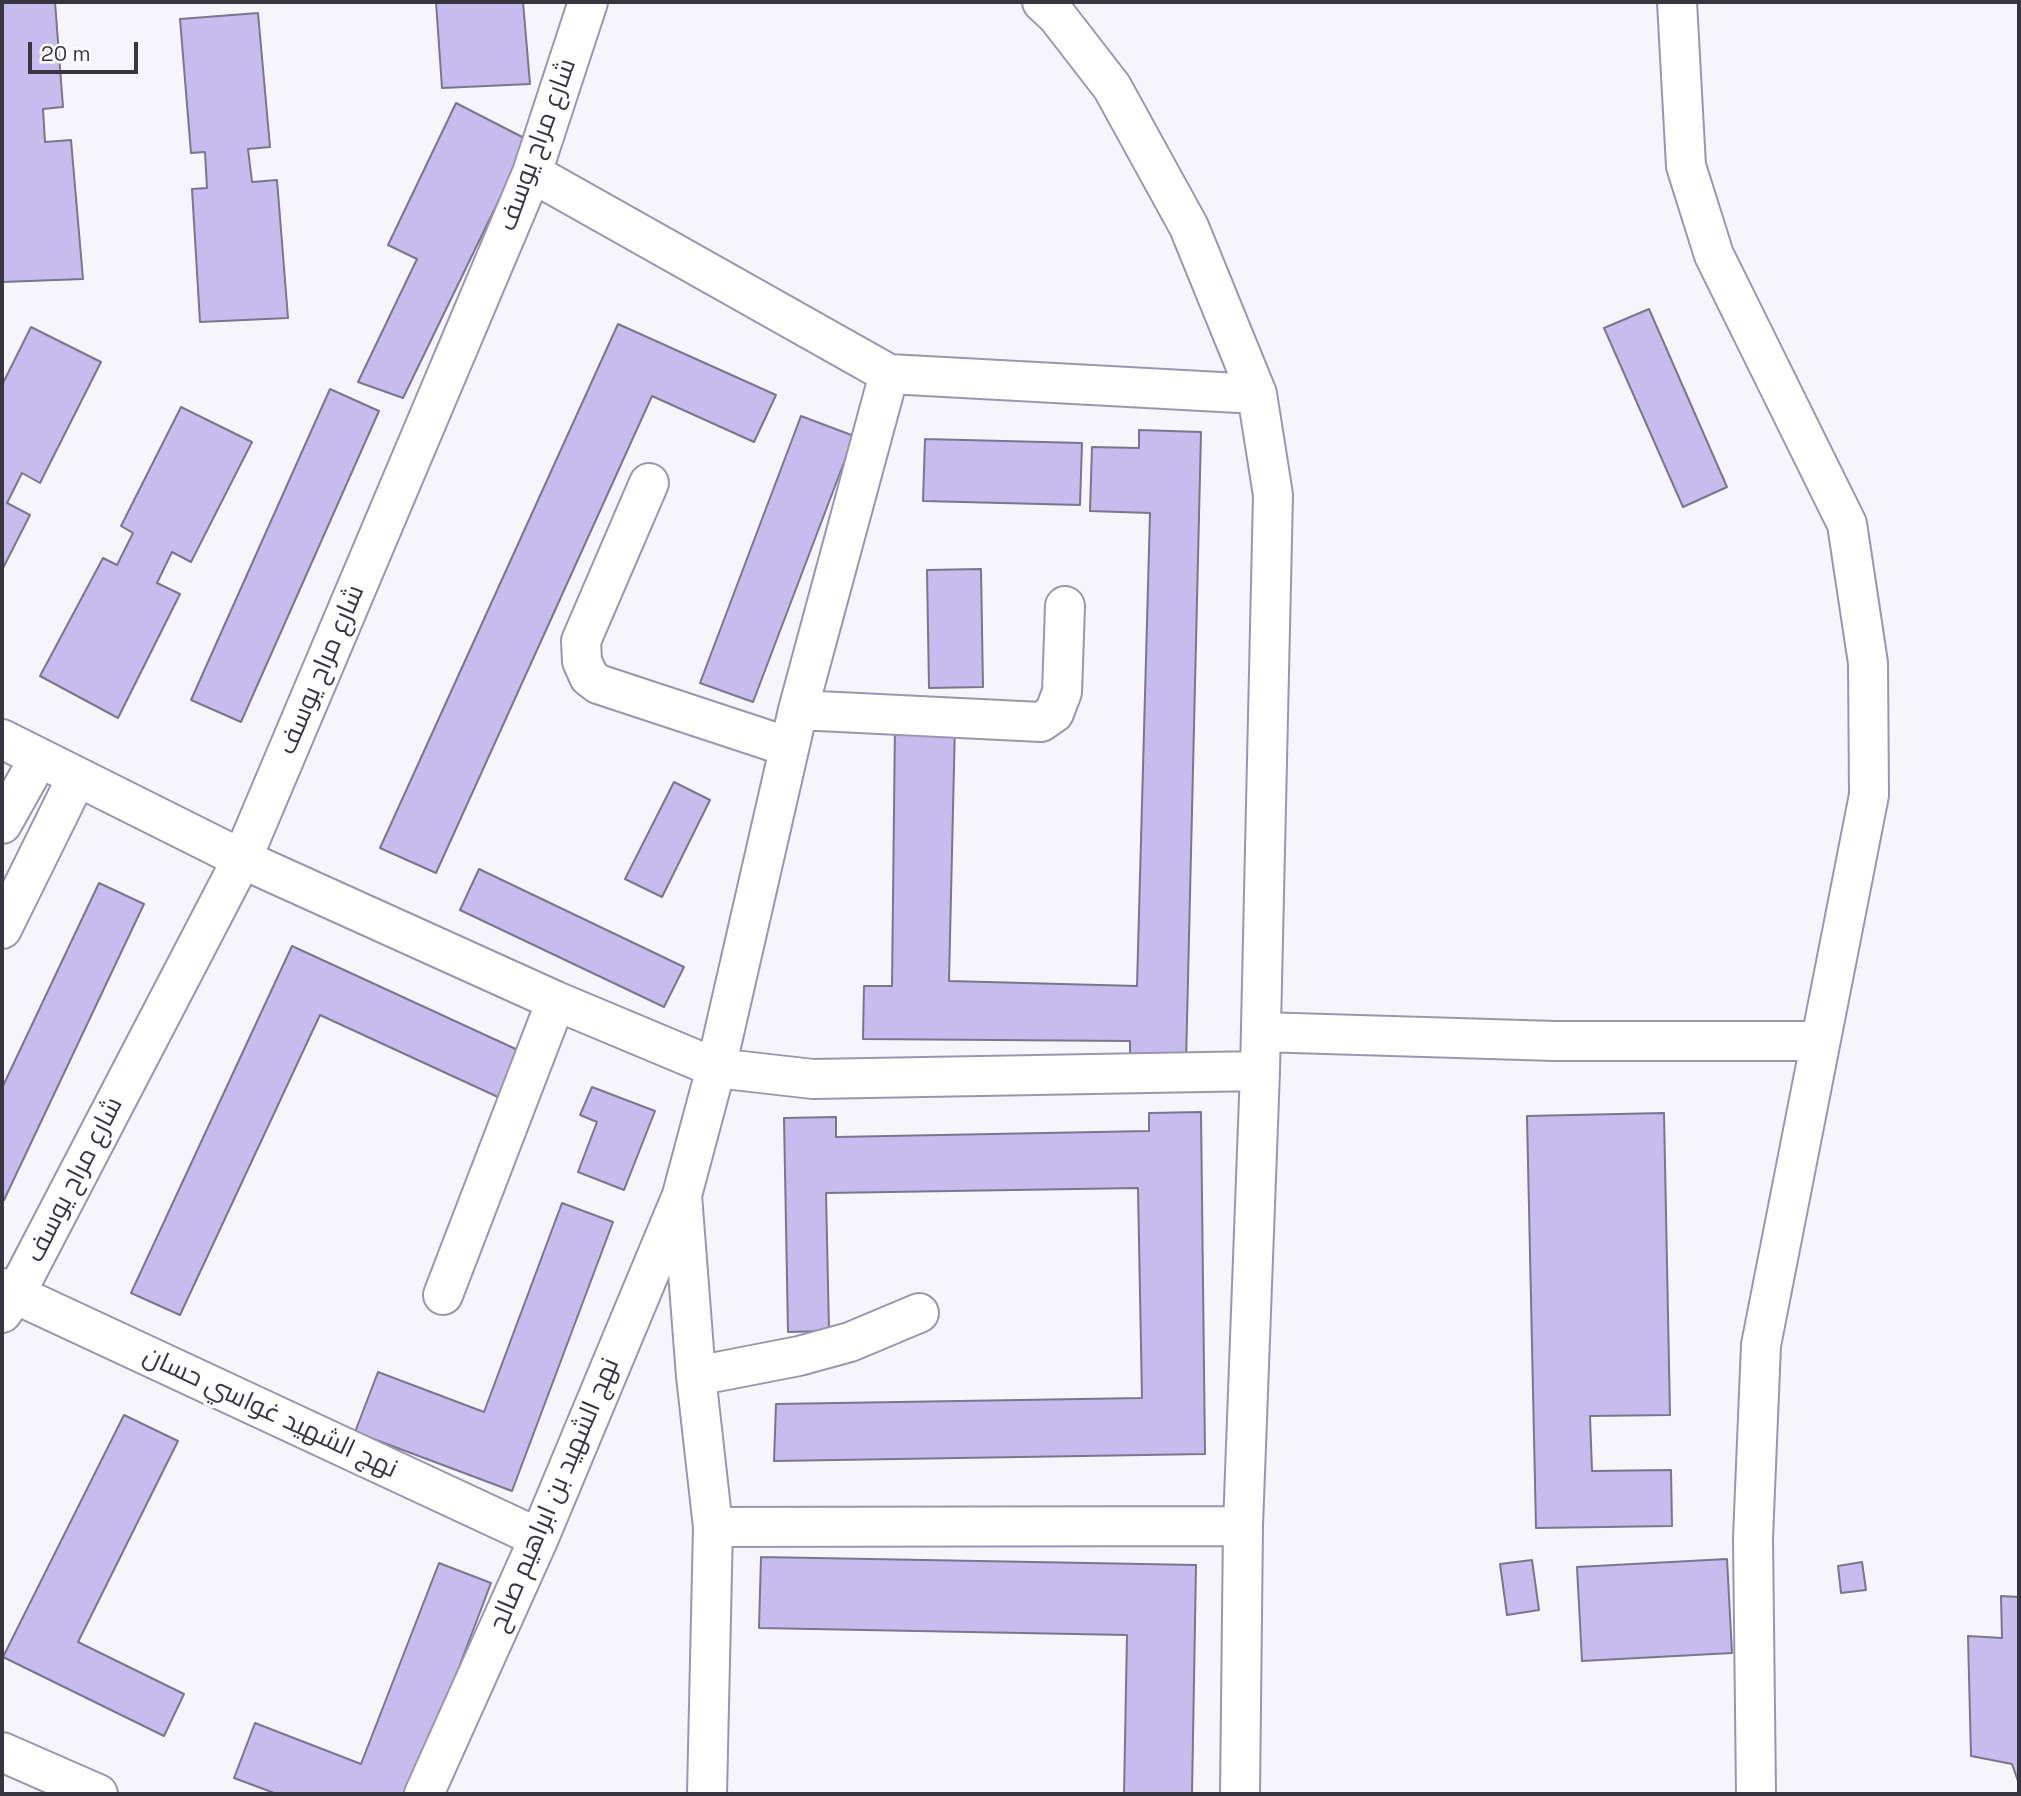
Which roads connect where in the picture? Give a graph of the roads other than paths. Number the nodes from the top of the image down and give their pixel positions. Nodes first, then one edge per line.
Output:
1 (588, 2) edge
2 (1042, 2) edge
3 (1677, 2) edge
4 (532, 173) junction
5 (889, 374) junction
6 (1257, 394) junction
7 (649, 484) dead end
8 (1065, 606) dead end
9 (798, 710) junction
10 (2, 739) edge
11 (789, 747) junction
12 (39, 758) junction
13 (77, 777) junction
14 (2, 824) edge
15 (242, 859) junction
16 (2, 929) edge
17 (556, 1001) junction
18 (1261, 1032) junction
19 (1819, 1041) junction
20 (716, 1068) junction
21 (1260, 1071) junction
22 (682, 1195) junction
23 (443, 1294) dead end
24 (6, 1299) edge
25 (919, 1313) dead end
26 (696, 1376) junction
27 (1243, 1526) junction
28 (713, 1527) junction
29 (539, 1538) junction
30 (2, 1752) edge
31 (98, 1794) edge
32 (424, 1794) edge
33 (707, 1794) edge
34 (1240, 1794) edge
35 (1756, 1794) edge

1 - 4 street, شارع مراح يوسف
2 - 6 street
3 - 19 street
4 - 5 street
4 - 15 street, شارع مراح يوسف
5 - 6 street
5 - 9 street
6 - 18 street
7 - 11 street
8 - 9 street
9 - 11 street
10 - 12 street
11 - 20 street
12 - 13 street
12 - 14 street
13 - 15 street
13 - 16 street
15 - 17 street
15 - 24 street, شارع مراح يوسف
17 - 20 street
17 - 23 street
18 - 19 street
18 - 21 street
19 - 35 street
20 - 21 street
20 - 22 street
21 - 27 street
22 - 26 street
22 - 29 street, نهج الشهيد بن ابراهيم صالح
24 - 29 street, نهج الشهيد غواسي حسان
25 - 26 street
26 - 28 street
27 - 28 street
27 - 34 street
28 - 33 street
29 - 32 street, نهج الشهيد بن ابراهيم صالح
30 - 31 street

